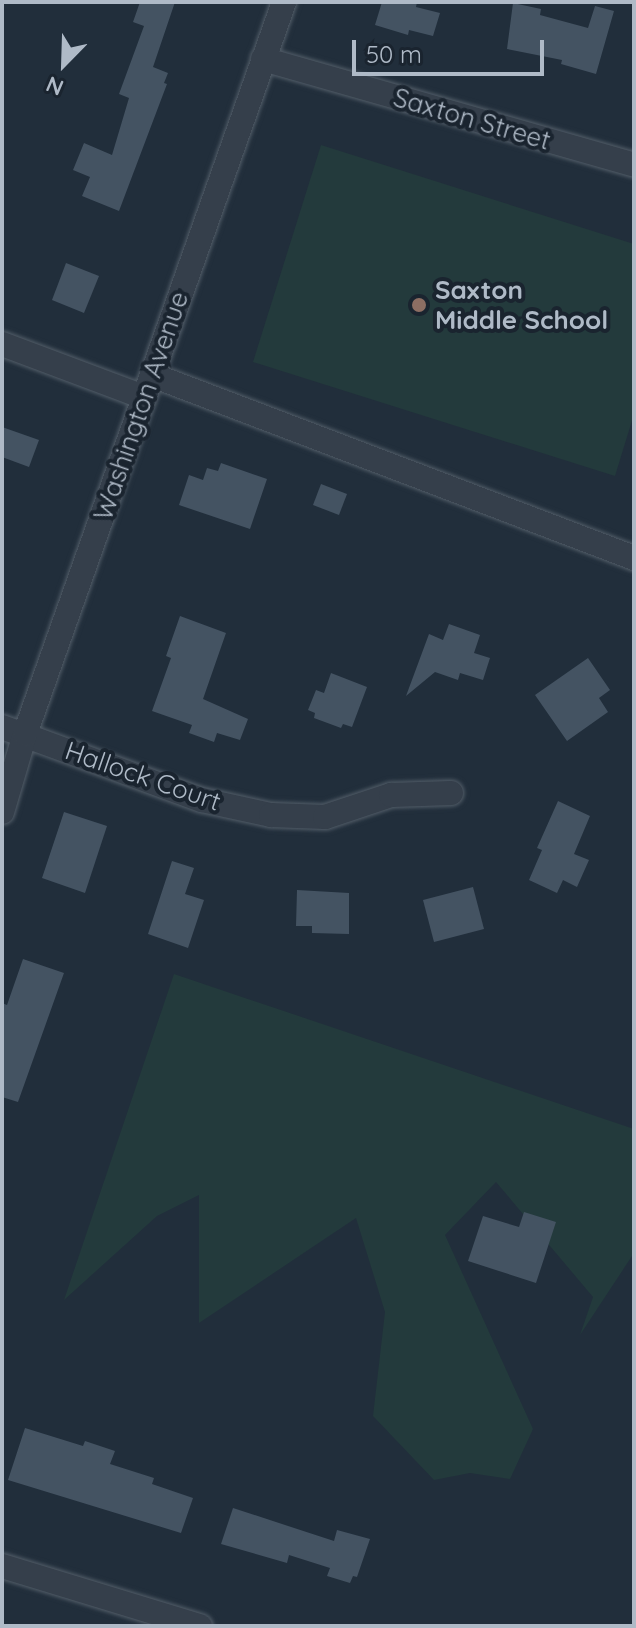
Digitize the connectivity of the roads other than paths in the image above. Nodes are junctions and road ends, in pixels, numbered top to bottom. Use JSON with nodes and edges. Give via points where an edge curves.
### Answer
{"nodes":[{"id":1,"x":284,"y":2,"type":"edge"},
{"id":2,"x":263,"y":59,"type":"junction"},
{"id":3,"x":634,"y":165,"type":"edge"},
{"id":4,"x":2,"y":344,"type":"edge"},
{"id":5,"x":148,"y":386,"type":"junction"},
{"id":6,"x":634,"y":558,"type":"edge"},
{"id":7,"x":2,"y":727,"type":"edge"},
{"id":8,"x":25,"y":734,"type":"junction"},
{"id":9,"x":451,"y":793,"type":"dead end"},
{"id":10,"x":2,"y":812,"type":"edge"},
{"id":11,"x":2,"y":1566,"type":"edge"},
{"id":12,"x":164,"y":1620,"type":"edge"},
{"id":13,"x":200,"y":1626,"type":"edge"}],
"edges":[{"from":1,"to":2,"type":"street","name":"Washington Avenue"},
{"from":2,"to":3,"type":"street","name":"Saxton Street"},
{"from":2,"to":5,"type":"street","name":"Washington Avenue"},
{"from":4,"to":5,"type":"street"},
{"from":5,"to":6,"type":"street"},
{"from":5,"to":8,"type":"street","name":"Washington Avenue"},
{"from":7,"to":8,"type":"street","name":"Hallock Court"},
{"from":8,"to":9,"type":"street","name":"Hallock Court","via":[[202,800],[271,815],[325,817],[391,795]]},
{"from":8,"to":10,"type":"street","name":"Washington Avenue"},
{"from":11,"to":12,"type":"street"},
{"from":12,"to":13,"type":"street"}]}
